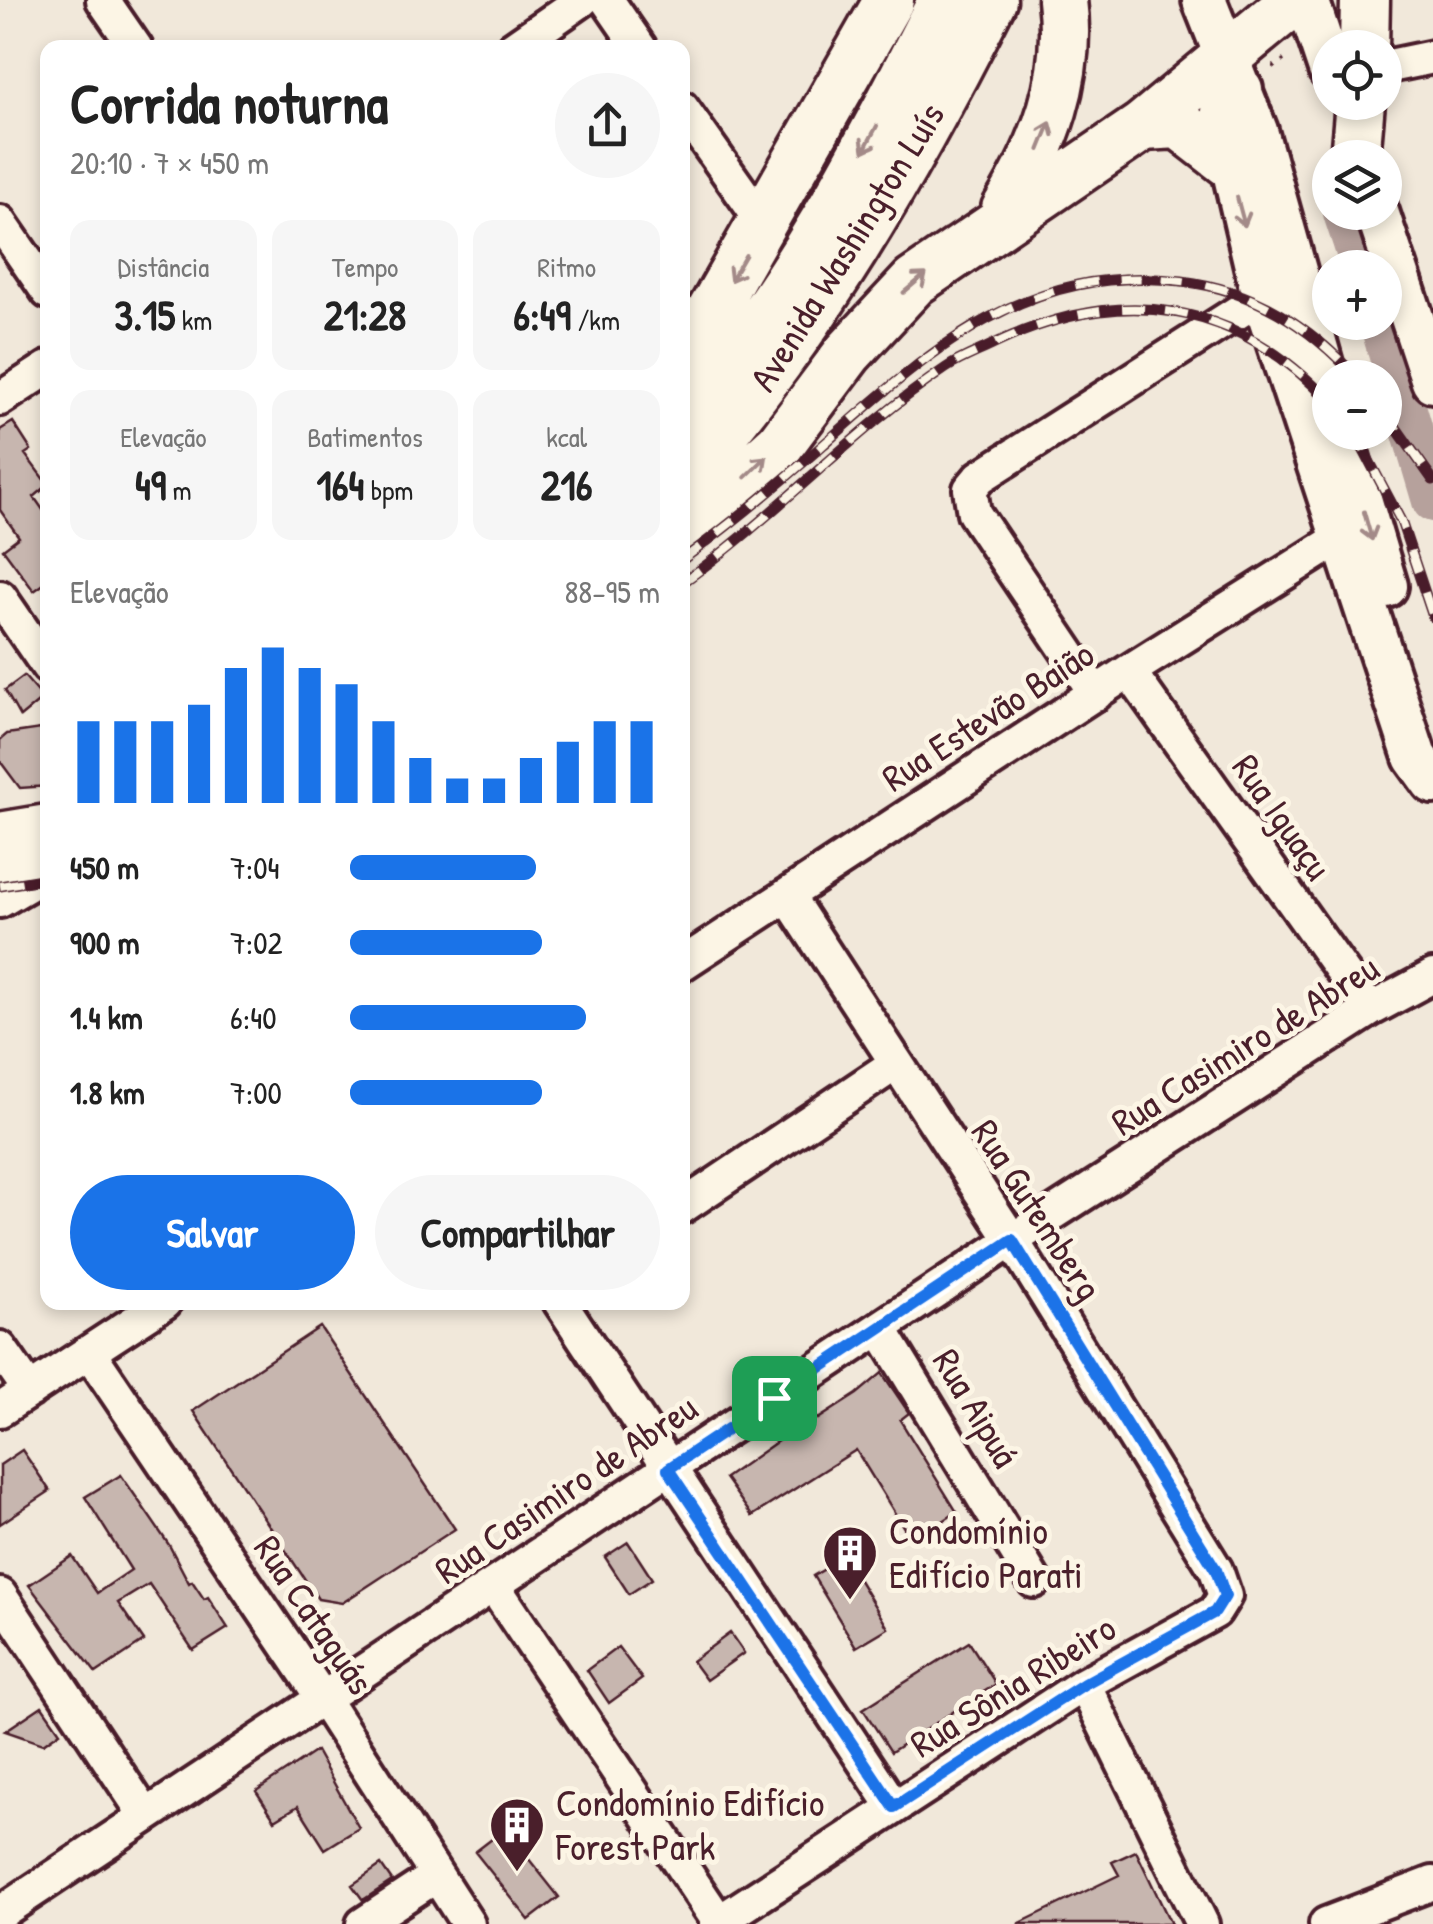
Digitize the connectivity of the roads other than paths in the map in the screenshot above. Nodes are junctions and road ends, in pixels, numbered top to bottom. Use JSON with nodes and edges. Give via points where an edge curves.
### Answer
{"nodes":[{"id":1,"x":103,"y":0,"type":"edge"},
{"id":2,"x":582,"y":0,"type":"edge"},
{"id":3,"x":607,"y":0,"type":"edge"},
{"id":4,"x":890,"y":0,"type":"edge"},
{"id":5,"x":943,"y":0,"type":"edge"},
{"id":6,"x":992,"y":0,"type":"edge"},
{"id":7,"x":1062,"y":0,"type":"edge"},
{"id":8,"x":1204,"y":0,"type":"edge"},
{"id":9,"x":1295,"y":0,"type":"edge"},
{"id":10,"x":1306,"y":0,"type":"edge"},
{"id":11,"x":1365,"y":0,"type":"edge"},
{"id":12,"x":1316,"y":30,"type":"edge"},
{"id":13,"x":1364,"y":30,"type":"edge"},
{"id":14,"x":130,"y":40,"type":"edge"},
{"id":15,"x":524,"y":40,"type":"edge"},
{"id":16,"x":634,"y":40,"type":"edge"},
{"id":17,"x":1433,"y":57,"type":"edge"},
{"id":18,"x":936,"y":62,"type":"junction"},
{"id":19,"x":1402,"y":63,"type":"edge"},
{"id":20,"x":1234,"y":73,"type":"junction"},
{"id":21,"x":690,"y":119,"type":"edge"},
{"id":22,"x":1143,"y":126,"type":"junction"},
{"id":23,"x":1228,"y":162,"type":"junction"},
{"id":24,"x":998,"y":221,"type":"junction"},
{"id":25,"x":0,"y":222,"type":"edge"},
{"id":26,"x":764,"y":224,"type":"junction"},
{"id":27,"x":1384,"y":230,"type":"edge"},
{"id":28,"x":40,"y":280,"type":"edge"},
{"id":29,"x":1263,"y":296,"type":"junction"},
{"id":30,"x":690,"y":349,"type":"edge"},
{"id":31,"x":1319,"y":360,"type":"edge"},
{"id":32,"x":40,"y":373,"type":"edge"},
{"id":33,"x":1433,"y":380,"type":"edge"},
{"id":34,"x":0,"y":398,"type":"edge"},
{"id":35,"x":690,"y":410,"type":"edge"},
{"id":36,"x":1345,"y":450,"type":"edge"},
{"id":37,"x":690,"y":471,"type":"edge"},
{"id":38,"x":690,"y":525,"type":"edge"},
{"id":39,"x":1340,"y":538,"type":"junction"},
{"id":40,"x":0,"y":597,"type":"edge"},
{"id":41,"x":40,"y":644,"type":"edge"},
{"id":42,"x":1129,"y":671,"type":"junction"},
{"id":43,"x":1096,"y":694,"type":"junction"},
{"id":44,"x":1433,"y":745,"type":"edge"},
{"id":45,"x":1433,"y":782,"type":"edge"},
{"id":46,"x":40,"y":830,"type":"edge"},
{"id":47,"x":0,"y":836,"type":"edge"},
{"id":48,"x":40,"y":864,"type":"edge"},
{"id":49,"x":0,"y":871,"type":"edge"},
{"id":50,"x":40,"y":879,"type":"edge"},
{"id":51,"x":787,"y":895,"type":"junction"},
{"id":52,"x":0,"y":902,"type":"edge"},
{"id":53,"x":690,"y":959,"type":"edge"},
{"id":54,"x":1433,"y":976,"type":"edge"},
{"id":55,"x":1370,"y":1010,"type":"junction"},
{"id":56,"x":895,"y":1064,"type":"junction"},
{"id":57,"x":690,"y":1202,"type":"edge"},
{"id":58,"x":1012,"y":1240,"type":"junction"},
{"id":59,"x":153,"y":1310,"type":"edge"},
{"id":60,"x":565,"y":1310,"type":"edge"},
{"id":61,"x":880,"y":1328,"type":"junction"},
{"id":62,"x":0,"y":1348,"type":"edge"},
{"id":63,"x":89,"y":1352,"type":"junction"},
{"id":64,"x":30,"y":1391,"type":"junction"},
{"id":65,"x":0,"y":1410,"type":"edge"},
{"id":66,"x":668,"y":1469,"type":"junction"},
{"id":67,"x":1216,"y":1570,"type":"joint"},
{"id":68,"x":1034,"y":1581,"type":"dead end"},
{"id":69,"x":493,"y":1585,"type":"junction"},
{"id":70,"x":0,"y":1595,"type":"edge"},
{"id":71,"x":1084,"y":1684,"type":"junction"},
{"id":72,"x":322,"y":1698,"type":"junction"},
{"id":73,"x":894,"y":1807,"type":"junction"},
{"id":74,"x":146,"y":1816,"type":"junction"},
{"id":75,"x":436,"y":1876,"type":"junction"},
{"id":76,"x":1433,"y":1883,"type":"edge"},
{"id":77,"x":0,"y":1913,"type":"edge"},
{"id":78,"x":733,"y":1919,"type":"edge"},
{"id":79,"x":363,"y":1924,"type":"edge"},
{"id":80,"x":468,"y":1924,"type":"edge"},
{"id":81,"x":1202,"y":1924,"type":"edge"},
{"id":82,"x":1326,"y":1924,"type":"edge"}],
"edges":[{"from":1,"to":14,"type":"street"},
{"from":2,"to":15,"type":"street"},
{"from":3,"to":16,"type":"street"},
{"from":4,"to":26,"type":"highway"},
{"from":5,"to":18,"type":"highway","name":"Avenida Washington Luís"},
{"from":6,"to":18,"type":"highway","name":"Avenida Washington Luís"},
{"from":24,"to":7,"type":"highway","one_way":true,"via":[[1051,123]]},
{"from":8,"to":20,"type":"main road"},
{"from":9,"to":20,"type":"highway"},
{"from":10,"to":12,"type":"main road"},
{"from":11,"to":13,"type":"highway"},
{"from":17,"to":19,"type":"street"},
{"from":18,"to":35,"type":"highway","name":"Avenida Washington Luís","one_way":true,"via":[[733,359]]},
{"from":18,"to":37,"type":"highway","name":"Avenida Washington Luís","via":[[793,345]]},
{"from":20,"to":22,"type":"highway"},
{"from":20,"to":23,"type":"main road","via":[[1222,120]]},
{"from":20,"to":31,"type":"main road"},
{"from":21,"to":26,"type":"street"},
{"from":22,"to":23,"type":"highway","via":[[1179,124]]},
{"from":22,"to":24,"type":"highway"},
{"from":23,"to":29,"type":"main road","one_way":true},
{"from":38,"to":24,"type":"highway","one_way":true,"via":[[780,444],[914,282]]},
{"from":25,"to":28,"type":"street"},
{"from":26,"to":30,"type":"highway","one_way":true},
{"from":27,"to":33,"type":"main road"},
{"from":29,"to":39,"type":"main road"},
{"from":29,"to":43,"type":"street","via":[[970,489],[974,513]]},
{"from":32,"to":34,"type":"street"},
{"from":36,"to":44,"type":"main road","one_way":true},
{"from":39,"to":42,"type":"street","name":"Rua Estevão Baião"},
{"from":39,"to":45,"type":"main road","via":[[1415,757]]},
{"from":40,"to":41,"type":"street"},
{"from":42,"to":43,"type":"street","name":"Rua Estevão Baião"},
{"from":42,"to":55,"type":"street","name":"Rua Iguaçu"},
{"from":43,"to":51,"type":"street","name":"Rua Estevão Baião"},
{"from":46,"to":47,"type":"highway"},
{"from":48,"to":49,"type":"highway"},
{"from":50,"to":52,"type":"street"},
{"from":51,"to":53,"type":"street","name":"Rua Estevão Baião"},
{"from":51,"to":56,"type":"street","name":"Rua Gutemberg"},
{"from":54,"to":55,"type":"street","name":"Rua Casimiro de Abreu"},
{"from":55,"to":58,"type":"street","name":"Rua Casimiro de Abreu"},
{"from":56,"to":57,"type":"street"},
{"from":56,"to":58,"type":"street","name":"Rua Gutemberg"},
{"from":58,"to":61,"type":"street","name":"Rua Casimiro de Abreu"},
{"from":58,"to":67,"type":"street","name":"Rua Gutemberg"},
{"from":59,"to":63,"type":"street"},
{"from":60,"to":66,"type":"street"},
{"from":61,"to":66,"type":"street","name":"Rua Casimiro de Abreu"},
{"from":61,"to":68,"type":"street","name":"Rua Aipuá"},
{"from":62,"to":64,"type":"street"},
{"from":63,"to":64,"type":"street"},
{"from":63,"to":72,"type":"street","name":"Rua Cataguás"},
{"from":64,"to":65,"type":"street"},
{"from":66,"to":69,"type":"street","name":"Rua Casimiro de Abreu"},
{"from":66,"to":73,"type":"street"},
{"from":67,"to":71,"type":"street","name":"Rua Sônia Ribeiro","via":[[1225,1596],[1215,1612]]},
{"from":69,"to":72,"type":"street","name":"Rua Casimiro de Abreu"},
{"from":69,"to":78,"type":"street"},
{"from":70,"to":74,"type":"street"},
{"from":71,"to":73,"type":"street","name":"Rua Sônia Ribeiro"},
{"from":71,"to":81,"type":"street"},
{"from":72,"to":74,"type":"street","name":"Rua Casimiro de Abreu"},
{"from":72,"to":75,"type":"street","name":"Rua Cataguás"},
{"from":73,"to":78,"type":"street","name":"Rua Sônia Ribeiro"},
{"from":74,"to":77,"type":"street","name":"Rua Casimiro de Abreu"},
{"from":75,"to":79,"type":"street"},
{"from":75,"to":80,"type":"street","name":"Rua Cataguás"},
{"from":76,"to":82,"type":"street"}]}
